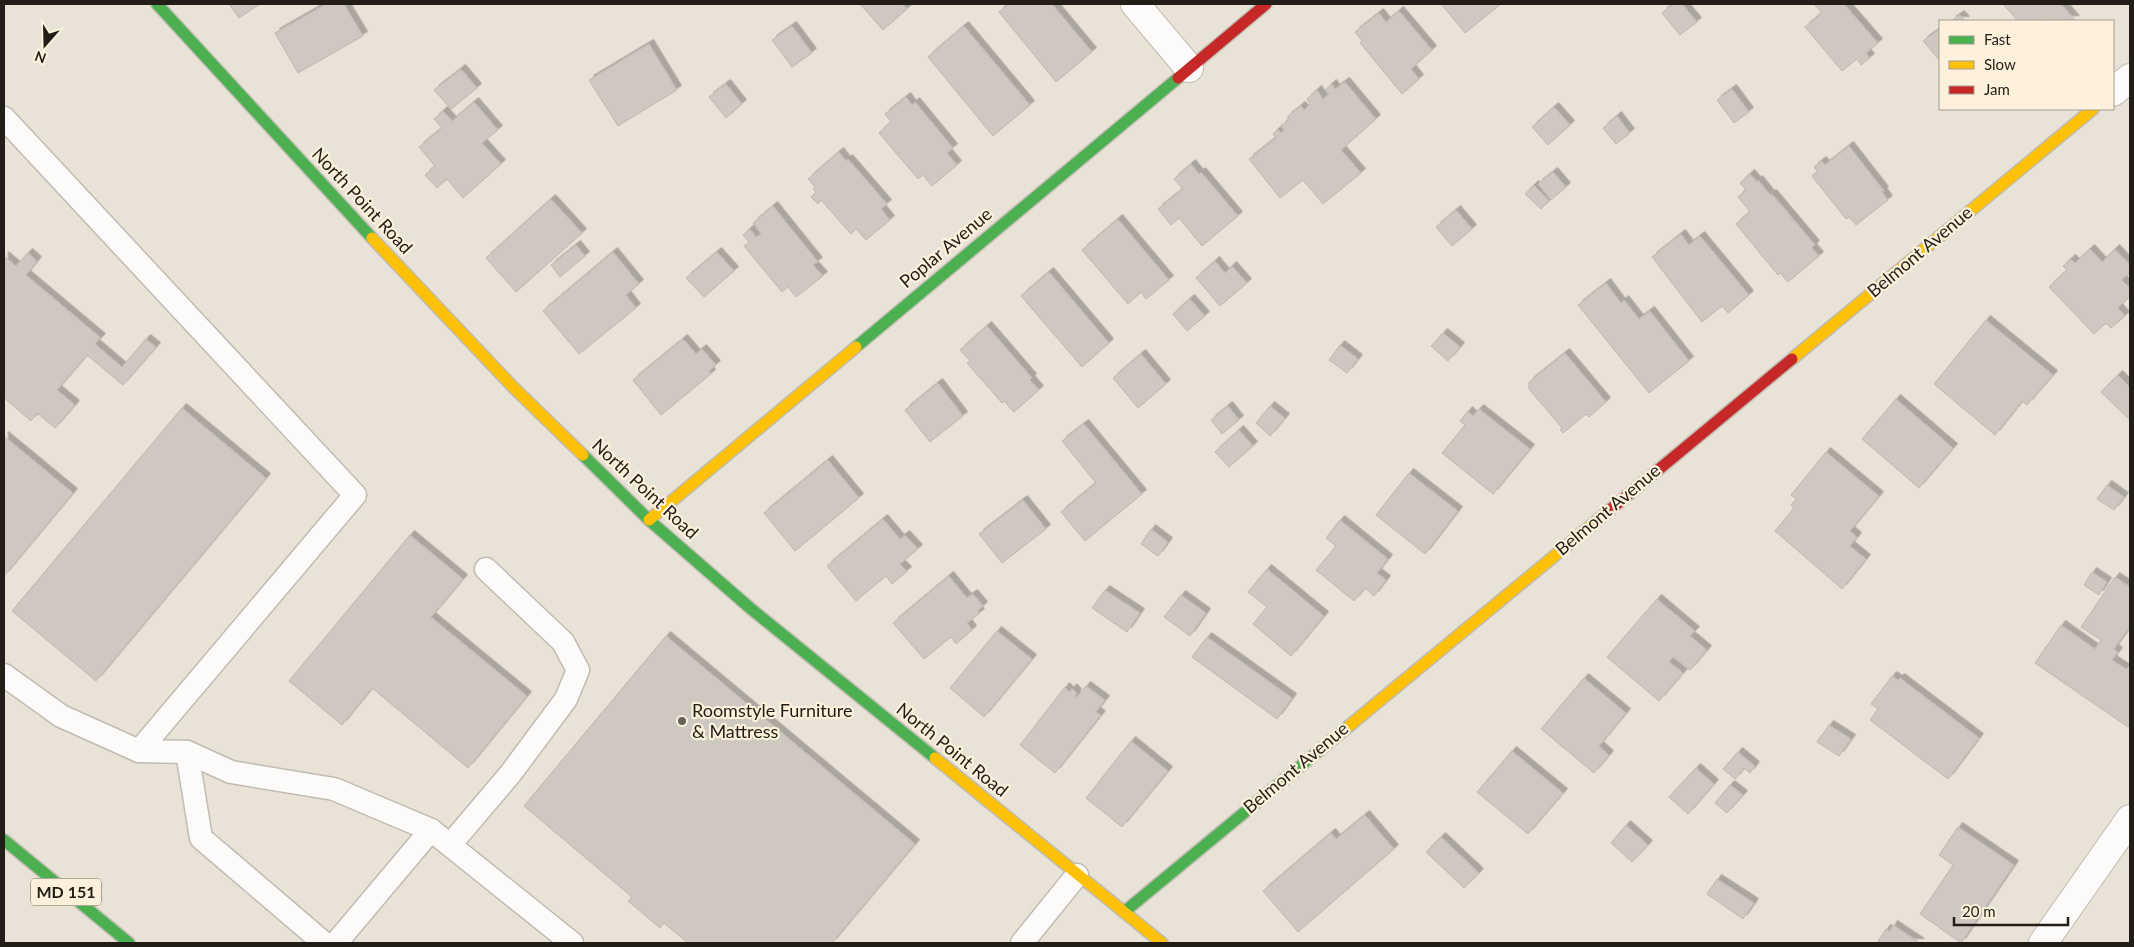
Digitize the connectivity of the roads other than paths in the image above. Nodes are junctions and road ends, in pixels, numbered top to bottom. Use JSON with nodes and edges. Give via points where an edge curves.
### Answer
{"nodes":[{"id":1,"x":157,"y":4,"type":"edge"},
{"id":2,"x":1135,"y":4,"type":"edge"},
{"id":3,"x":1266,"y":4,"type":"edge"},
{"id":4,"x":1189,"y":68,"type":"junction"},
{"id":5,"x":2130,"y":78,"type":"edge"},
{"id":6,"x":2114,"y":91,"type":"edge"},
{"id":7,"x":2092,"y":110,"type":"edge"},
{"id":8,"x":4,"y":118,"type":"edge"},
{"id":9,"x":649,"y":520,"type":"junction"},
{"id":10,"x":486,"y":569,"type":"dead end"},
{"id":11,"x":4,"y":675,"type":"edge"},
{"id":12,"x":140,"y":751,"type":"junction"},
{"id":13,"x":187,"y":752,"type":"junction"},
{"id":14,"x":2130,"y":820,"type":"edge"},
{"id":15,"x":431,"y":830,"type":"junction"},
{"id":16,"x":4,"y":840,"type":"edge"},
{"id":17,"x":450,"y":844,"type":"junction"},
{"id":18,"x":1077,"y":875,"type":"junction"},
{"id":19,"x":1124,"y":912,"type":"junction"},
{"id":20,"x":569,"y":942,"type":"edge"},
{"id":21,"x":129,"y":943,"type":"edge"},
{"id":22,"x":324,"y":943,"type":"edge"},
{"id":23,"x":336,"y":943,"type":"edge"},
{"id":24,"x":1022,"y":943,"type":"edge"},
{"id":25,"x":1162,"y":943,"type":"edge"},
{"id":26,"x":2043,"y":943,"type":"edge"}],
"edges":[{"from":1,"to":9,"type":"street","name":"North Point Road","via":[[418,288],[513,387]]},
{"from":2,"to":4,"type":"street"},
{"from":3,"to":4,"type":"street","name":"Poplar Avenue"},
{"from":4,"to":9,"type":"street","name":"Poplar Avenue"},
{"from":5,"to":6,"type":"street"},
{"from":7,"to":19,"type":"street","name":"Belmont Avenue"},
{"from":8,"to":12,"type":"lane","via":[[355,494]]},
{"from":9,"to":18,"type":"street","name":"North Point Road","via":[[750,608]]},
{"from":10,"to":17,"type":"lane","via":[[563,642],[578,670],[566,699],[511,773]]},
{"from":11,"to":12,"type":"lane","via":[[61,716]]},
{"from":12,"to":13,"type":"lane"},
{"from":13,"to":15,"type":"lane","via":[[231,772],[334,789]]},
{"from":13,"to":22,"type":"lane","via":[[201,838]]},
{"from":14,"to":26,"type":"street"},
{"from":15,"to":17,"type":"lane"},
{"from":15,"to":23,"type":"lane"},
{"from":16,"to":21,"type":"street","number":"MD 151"},
{"from":17,"to":20,"type":"lane"},
{"from":18,"to":19,"type":"street","name":"North Point Road"},
{"from":18,"to":24,"type":"lane"},
{"from":19,"to":25,"type":"street","name":"North Point Road"}]}
